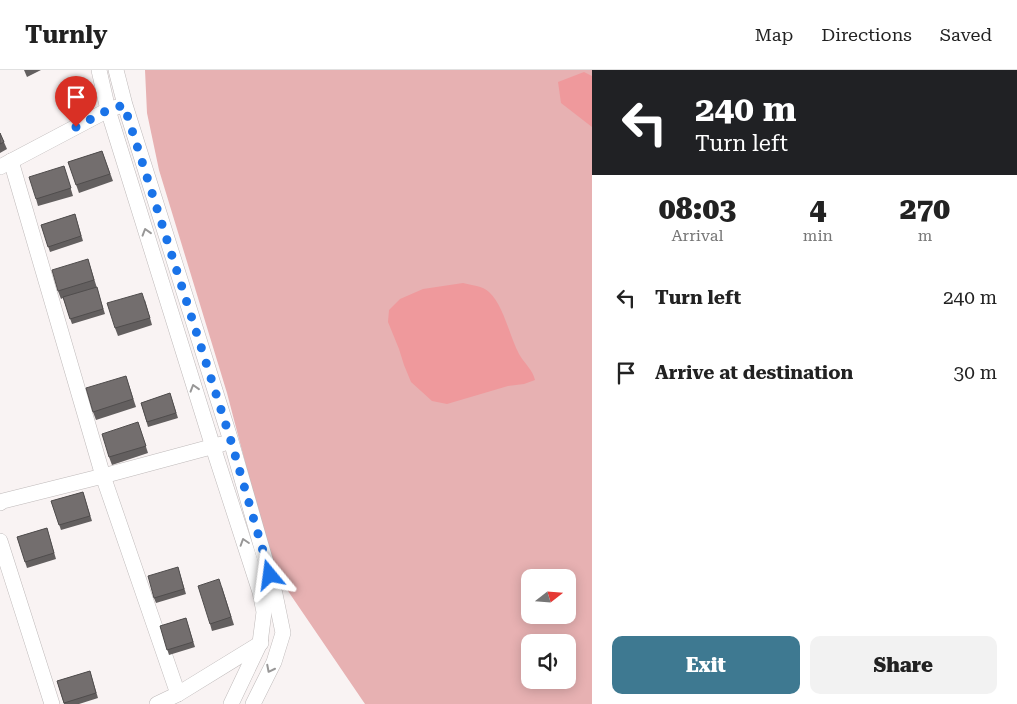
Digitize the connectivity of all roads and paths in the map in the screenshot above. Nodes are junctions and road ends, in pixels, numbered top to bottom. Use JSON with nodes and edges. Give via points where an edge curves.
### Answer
{"nodes":[{"id":1,"x":99,"y":70,"type":"edge"},
{"id":2,"x":116,"y":70,"type":"edge"},
{"id":3,"x":124,"y":105,"type":"junction"},
{"id":4,"x":108,"y":110,"type":"junction"},
{"id":5,"x":5,"y":164,"type":"edge"},
{"id":6,"x":231,"y":441,"type":"junction"},
{"id":7,"x":212,"y":446,"type":"junction"},
{"id":8,"x":103,"y":476,"type":"junction"},
{"id":9,"x":0,"y":504,"type":"edge"},
{"id":10,"x":0,"y":541,"type":"edge"},
{"id":11,"x":283,"y":634,"type":"junction"},
{"id":12,"x":260,"y":643,"type":"junction"},
{"id":13,"x":178,"y":694,"type":"junction"},
{"id":14,"x":52,"y":704,"type":"edge"},
{"id":15,"x":156,"y":704,"type":"edge"},
{"id":16,"x":231,"y":704,"type":"edge"},
{"id":17,"x":253,"y":704,"type":"edge"}],
"edges":[{"from":1,"to":4,"type":"street"},
{"from":2,"to":3,"type":"street"},
{"from":3,"to":4,"type":"street"},
{"from":3,"to":6,"type":"street"},
{"from":4,"to":5,"type":"street"},
{"from":7,"to":4,"type":"street","one_way":true},
{"from":5,"to":8,"type":"street"},
{"from":6,"to":7,"type":"street"},
{"from":6,"to":11,"type":"street","via":[[275,594]]},
{"from":7,"to":8,"type":"street"},
{"from":12,"to":7,"type":"street","one_way":true,"via":[[264,612],[260,592]]},
{"from":8,"to":9,"type":"street"},
{"from":8,"to":13,"type":"street"},
{"from":10,"to":14,"type":"street"},
{"from":11,"to":12,"type":"street"},
{"from":11,"to":17,"type":"street","one_way":true,"via":[[274,662]]},
{"from":12,"to":13,"type":"street"},
{"from":12,"to":16,"type":"street"},
{"from":13,"to":15,"type":"street"}]}
